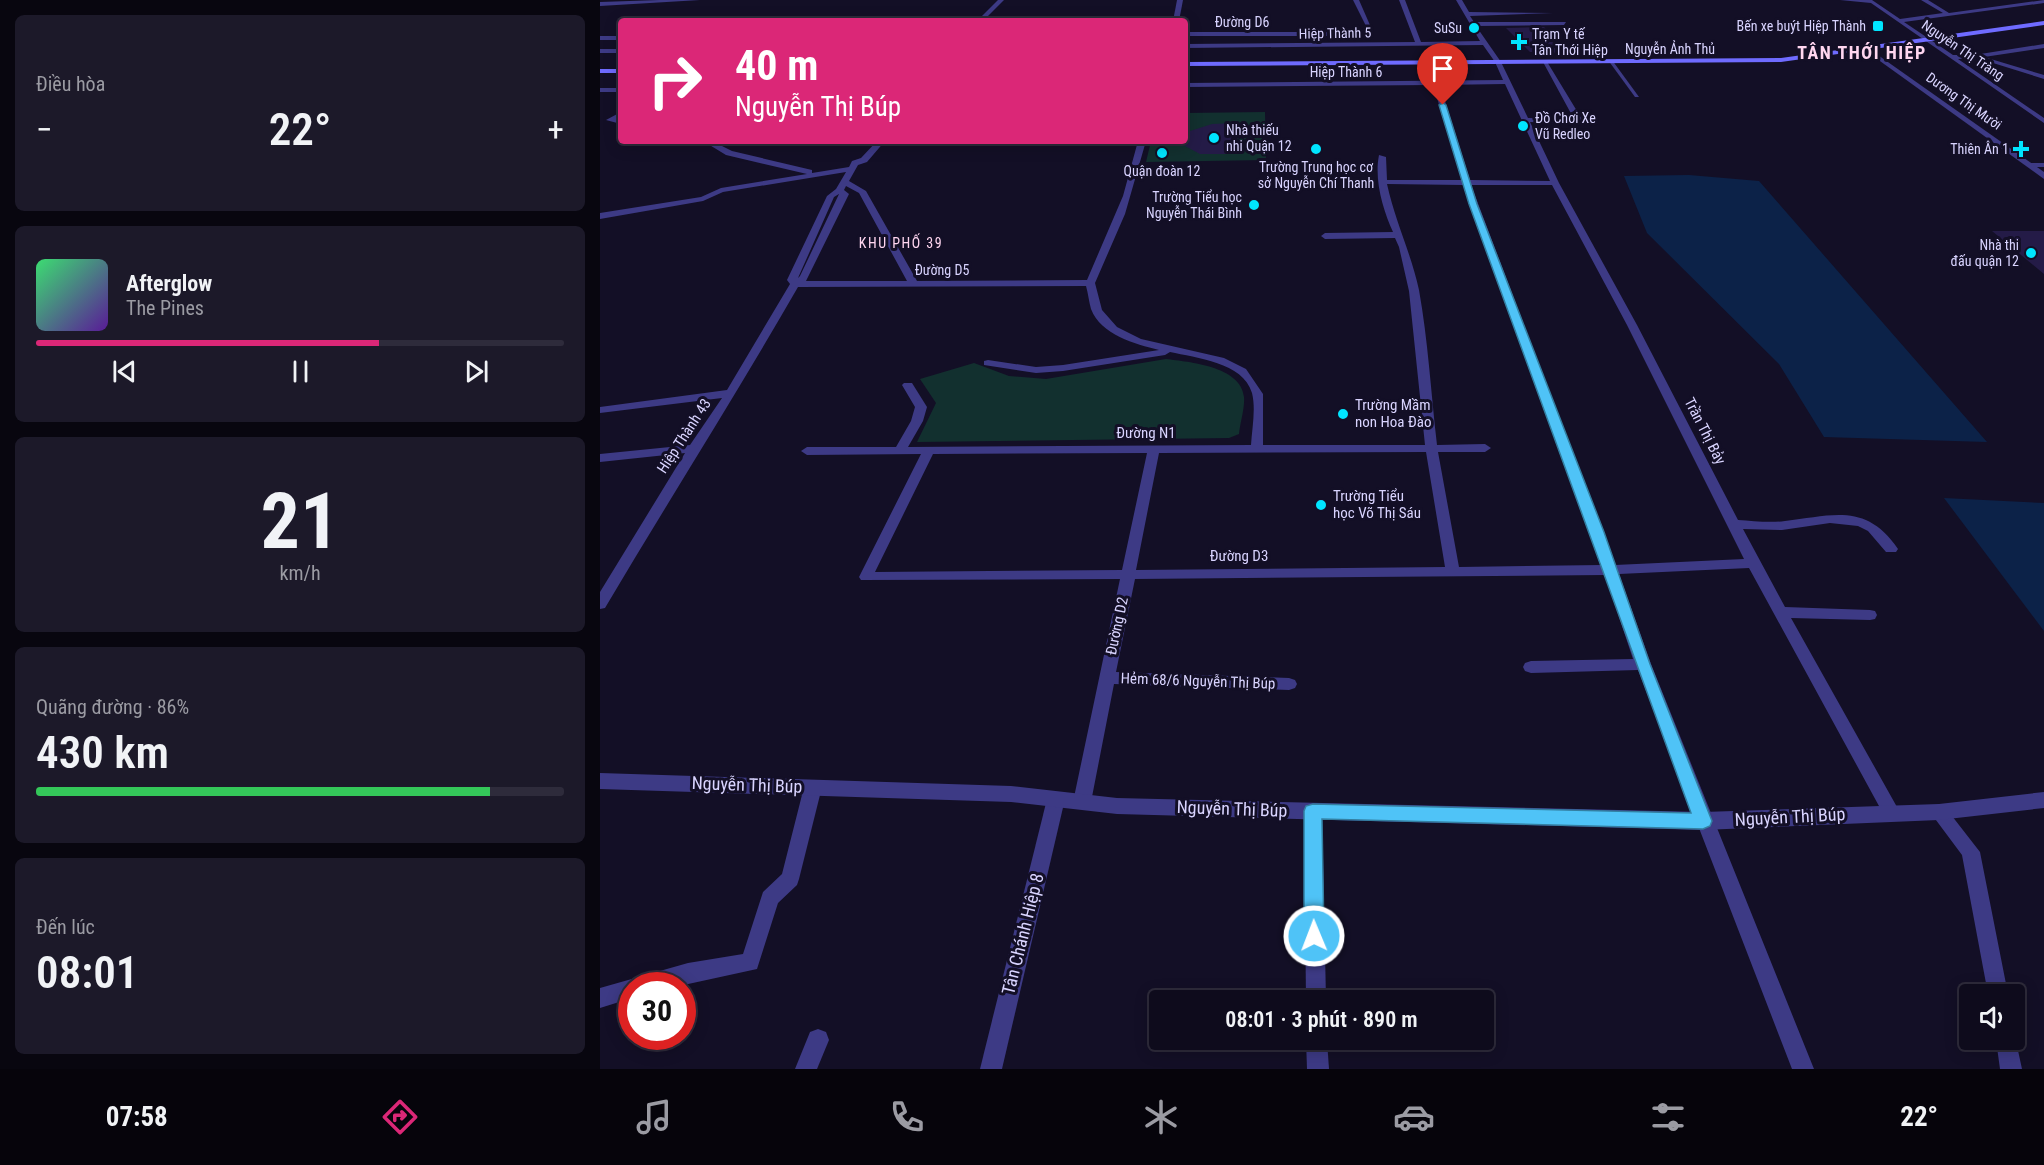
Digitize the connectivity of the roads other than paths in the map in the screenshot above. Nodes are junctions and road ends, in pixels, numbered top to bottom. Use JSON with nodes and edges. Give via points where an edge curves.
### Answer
{"nodes":[{"id":1,"x":697,"y":0,"type":"edge"},
{"id":2,"x":1001,"y":0,"type":"edge"},
{"id":3,"x":1180,"y":0,"type":"edge"},
{"id":4,"x":1356,"y":0,"type":"edge"},
{"id":5,"x":1402,"y":0,"type":"edge"},
{"id":6,"x":1459,"y":0,"type":"edge"},
{"id":7,"x":1843,"y":0,"type":"edge"},
{"id":8,"x":1924,"y":0,"type":"edge"},
{"id":9,"x":1870,"y":1,"type":"edge"},
{"id":10,"x":2044,"y":2,"type":"edge"},
{"id":11,"x":600,"y":4,"type":"edge"},
{"id":12,"x":1498,"y":4,"type":"dead end"},
{"id":13,"x":1538,"y":4,"type":"dead end"},
{"id":14,"x":1504,"y":13,"type":"junction"},
{"id":15,"x":1550,"y":13,"type":"junction"},
{"id":16,"x":1467,"y":14,"type":"junction"},
{"id":17,"x":1949,"y":15,"type":"junction"},
{"id":18,"x":983,"y":18,"type":"edge"},
{"id":19,"x":1177,"y":18,"type":"edge"},
{"id":20,"x":1899,"y":21,"type":"junction"},
{"id":21,"x":2044,"y":23,"type":"edge"},
{"id":22,"x":1472,"y":24,"type":"junction"},
{"id":23,"x":1188,"y":34,"type":"edge"},
{"id":24,"x":600,"y":38,"type":"edge"},
{"id":25,"x":618,"y":38,"type":"edge"},
{"id":26,"x":1926,"y":41,"type":"junction"},
{"id":27,"x":1485,"y":43,"type":"junction"},
{"id":28,"x":1419,"y":44,"type":"junction"},
{"id":29,"x":1188,"y":46,"type":"edge"},
{"id":30,"x":2044,"y":46,"type":"edge"},
{"id":31,"x":1868,"y":50,"type":"junction"},
{"id":32,"x":600,"y":51,"type":"edge"},
{"id":33,"x":618,"y":51,"type":"edge"},
{"id":34,"x":1954,"y":57,"type":"junction"},
{"id":35,"x":1974,"y":57,"type":"junction"},
{"id":36,"x":1610,"y":61,"type":"junction"},
{"id":37,"x":1498,"y":62,"type":"junction"},
{"id":38,"x":1546,"y":62,"type":"junction"},
{"id":39,"x":1188,"y":64,"type":"edge"},
{"id":40,"x":618,"y":70,"type":"edge"},
{"id":41,"x":600,"y":71,"type":"edge"},
{"id":42,"x":2044,"y":77,"type":"edge"},
{"id":43,"x":1507,"y":82,"type":"junction"},
{"id":44,"x":1436,"y":83,"type":"junction"},
{"id":45,"x":1188,"y":85,"type":"edge"},
{"id":46,"x":600,"y":90,"type":"edge"},
{"id":47,"x":618,"y":90,"type":"edge"},
{"id":48,"x":1636,"y":96,"type":"dead end"},
{"id":49,"x":618,"y":116,"type":"edge"},
{"id":50,"x":1525,"y":120,"type":"junction"},
{"id":51,"x":618,"y":121,"type":"edge"},
{"id":52,"x":2044,"y":121,"type":"edge"},
{"id":53,"x":712,"y":144,"type":"edge"},
{"id":54,"x":867,"y":144,"type":"edge"},
{"id":55,"x":878,"y":144,"type":"edge"},
{"id":56,"x":1141,"y":144,"type":"edge"},
{"id":57,"x":1382,"y":157,"type":"dead end"},
{"id":58,"x":2031,"y":165,"type":"junction"},
{"id":59,"x":2044,"y":165,"type":"edge"},
{"id":60,"x":853,"y":166,"type":"junction"},
{"id":61,"x":817,"y":174,"type":"junction"},
{"id":62,"x":2044,"y":176,"type":"edge"},
{"id":63,"x":844,"y":182,"type":"junction"},
{"id":64,"x":1383,"y":182,"type":"junction"},
{"id":65,"x":1467,"y":183,"type":"junction"},
{"id":66,"x":1555,"y":183,"type":"junction"},
{"id":67,"x":600,"y":216,"type":"edge"},
{"id":68,"x":1398,"y":235,"type":"junction"},
{"id":69,"x":1325,"y":236,"type":"dead end"},
{"id":70,"x":1090,"y":283,"type":"junction"},
{"id":71,"x":795,"y":284,"type":"junction"},
{"id":72,"x":914,"y":284,"type":"junction"},
{"id":73,"x":1170,"y":351,"type":"junction"},
{"id":74,"x":988,"y":363,"type":"dead end"},
{"id":75,"x":908,"y":385,"type":"dead end"},
{"id":76,"x":731,"y":393,"type":"junction"},
{"id":77,"x":600,"y":410,"type":"edge"},
{"id":78,"x":694,"y":448,"type":"junction"},
{"id":79,"x":1431,"y":448,"type":"junction"},
{"id":80,"x":1485,"y":448,"type":"dead end"},
{"id":81,"x":1154,"y":449,"type":"junction"},
{"id":82,"x":1257,"y":449,"type":"junction"},
{"id":83,"x":900,"y":450,"type":"junction"},
{"id":84,"x":929,"y":450,"type":"junction"},
{"id":85,"x":807,"y":451,"type":"dead end"},
{"id":86,"x":600,"y":458,"type":"edge"},
{"id":87,"x":1734,"y":524,"type":"junction"},
{"id":88,"x":1891,"y":549,"type":"dead end"},
{"id":89,"x":1753,"y":562,"type":"junction"},
{"id":90,"x":1610,"y":570,"type":"junction"},
{"id":91,"x":1453,"y":571,"type":"junction"},
{"id":92,"x":1128,"y":573,"type":"junction"},
{"id":93,"x":600,"y":604,"type":"edge"},
{"id":94,"x":1780,"y":612,"type":"junction"},
{"id":95,"x":1870,"y":615,"type":"dead end"},
{"id":96,"x":1643,"y":664,"type":"junction"},
{"id":97,"x":1531,"y":667,"type":"dead end"},
{"id":98,"x":1107,"y":678,"type":"junction"},
{"id":99,"x":1289,"y":684,"type":"dead end"},
{"id":100,"x":600,"y":781,"type":"edge"},
{"id":101,"x":813,"y":787,"type":"junction"},
{"id":102,"x":1056,"y":799,"type":"junction"},
{"id":103,"x":2044,"y":800,"type":"edge"},
{"id":104,"x":1082,"y":802,"type":"junction"},
{"id":105,"x":1313,"y":811,"type":"junction"},
{"id":106,"x":1891,"y":812,"type":"junction"},
{"id":107,"x":1939,"y":812,"type":"junction"},
{"id":108,"x":1703,"y":821,"type":"junction"},
{"id":109,"x":694,"y":972,"type":"edge"},
{"id":110,"x":1996,"y":984,"type":"edge"},
{"id":111,"x":1316,"y":990,"type":"edge"},
{"id":112,"x":618,"y":992,"type":"edge"},
{"id":113,"x":600,"y":998,"type":"edge"},
{"id":114,"x":818,"y":1040,"type":"dead end"},
{"id":115,"x":1317,"y":1050,"type":"edge"},
{"id":116,"x":2008,"y":1050,"type":"edge"},
{"id":117,"x":806,"y":1069,"type":"edge"},
{"id":118,"x":991,"y":1069,"type":"edge"},
{"id":119,"x":1318,"y":1069,"type":"edge"},
{"id":120,"x":1803,"y":1069,"type":"edge"},
{"id":121,"x":2011,"y":1069,"type":"edge"}],
"edges":[{"from":1,"to":11,"type":"street"},
{"from":2,"to":18,"type":"street"},
{"from":3,"to":19,"type":"street"},
{"from":4,"to":23,"type":"street","name":"Đường D6","via":[[1371,31]]},
{"from":5,"to":28,"type":"street"},
{"from":6,"to":16,"type":"street","name":"Trần Thị Bảy"},
{"from":7,"to":9,"type":"street"},
{"from":8,"to":17,"type":"street"},
{"from":9,"to":20,"type":"street","name":"Nguyễn Thị Tràng"},
{"from":10,"to":17,"type":"street"},
{"from":12,"to":14,"type":"street"},
{"from":13,"to":15,"type":"street"},
{"from":14,"to":15,"type":"street"},
{"from":14,"to":16,"type":"street"},
{"from":15,"to":22,"type":"street","via":[[1564,23]]},
{"from":16,"to":22,"type":"street","name":"Trần Thị Bảy"},
{"from":17,"to":20,"type":"street"},
{"from":20,"to":26,"type":"street","name":"Nguyễn Thị Tràng"},
{"from":21,"to":26,"type":"main road","name":"Nguyễn Ảnh Thủ"},
{"from":22,"to":27,"type":"street","name":"Trần Thị Bảy"},
{"from":24,"to":25,"type":"street"},
{"from":26,"to":31,"type":"main road","name":"Nguyễn Ảnh Thủ"},
{"from":26,"to":34,"type":"street","name":"Nguyễn Thị Tràng"},
{"from":27,"to":28,"type":"street","name":"Hiệp Thành 5"},
{"from":27,"to":37,"type":"street","name":"Trần Thị Bảy"},
{"from":28,"to":29,"type":"street","name":"Hiệp Thành 5"},
{"from":30,"to":35,"type":"street"},
{"from":31,"to":36,"type":"main road","name":"Nguyễn Ảnh Thủ","via":[[1781,60]]},
{"from":31,"to":58,"type":"street","name":"Dương Thị Mười"},
{"from":32,"to":33,"type":"street"},
{"from":34,"to":35,"type":"street"},
{"from":34,"to":52,"type":"street","name":"Nguyễn Thị Tràng"},
{"from":35,"to":42,"type":"street"},
{"from":36,"to":38,"type":"main road","name":"Nguyễn Ảnh Thủ"},
{"from":36,"to":48,"type":"street"},
{"from":37,"to":38,"type":"main road","name":"Nguyễn Ảnh Thủ"},
{"from":37,"to":39,"type":"main road","name":"Nguyễn Ảnh Thủ"},
{"from":37,"to":43,"type":"street","name":"Trần Thị Bảy"},
{"from":38,"to":50,"type":"street","via":[[1579,120]]},
{"from":40,"to":41,"type":"main road"},
{"from":43,"to":44,"type":"street","name":"Hiệp Thành 6"},
{"from":43,"to":50,"type":"street","name":"Trần Thị Bảy"},
{"from":44,"to":45,"type":"street","name":"Hiệp Thành 6"},
{"from":44,"to":65,"type":"street"},
{"from":46,"to":47,"type":"street"},
{"from":49,"to":51,"type":"street","via":[[610,120]]},
{"from":50,"to":66,"type":"street","name":"Trần Thị Bảy"},
{"from":53,"to":61,"type":"street","via":[[729,153]]},
{"from":54,"to":60,"type":"street","name":"Hiệp Thành 43","via":[[852,160]]},
{"from":55,"to":60,"type":"street","name":"Hiệp Thành 43"},
{"from":56,"to":70,"type":"street","via":[[1120,216]]},
{"from":57,"to":64,"type":"street"},
{"from":58,"to":59,"type":"street"},
{"from":58,"to":62,"type":"street","name":"Dương Thị Mười"},
{"from":60,"to":61,"type":"street"},
{"from":60,"to":63,"type":"street","name":"Hiệp Thành 43"},
{"from":61,"to":67,"type":"street","via":[[721,190],[703,199],[664,207]]},
{"from":63,"to":71,"type":"street","name":"Hiệp Thành 43","via":[[839,191],[845,194],[804,278]]},
{"from":63,"to":72,"type":"street","via":[[862,191]]},
{"from":64,"to":65,"type":"street"},
{"from":64,"to":68,"type":"street"},
{"from":65,"to":66,"type":"street"},
{"from":65,"to":90,"type":"street"},
{"from":66,"to":87,"type":"street","name":"Trần Thị Bảy"},
{"from":68,"to":69,"type":"street"},
{"from":68,"to":79,"type":"street","via":[[1414,291]]},
{"from":70,"to":72,"type":"street","name":"Đường D5"},
{"from":70,"to":73,"type":"street","via":[[1095,310],[1106,323],[1142,343]]},
{"from":71,"to":72,"type":"street","name":"Đường D5"},
{"from":71,"to":76,"type":"street","name":"Hiệp Thành 43"},
{"from":73,"to":74,"type":"street","via":[[1036,370]]},
{"from":73,"to":82,"type":"street","via":[[1229,363],[1250,379],[1258,391]]},
{"from":75,"to":83,"type":"street","via":[[921,407]]},
{"from":76,"to":77,"type":"street"},
{"from":76,"to":78,"type":"street","name":"Hiệp Thành 43"},
{"from":78,"to":86,"type":"street"},
{"from":78,"to":93,"type":"street","name":"Hiệp Thành 43"},
{"from":79,"to":80,"type":"street","name":"Đường N1"},
{"from":79,"to":82,"type":"street","name":"Đường N1"},
{"from":79,"to":91,"type":"street"},
{"from":81,"to":82,"type":"street","name":"Đường N1"},
{"from":81,"to":84,"type":"street","name":"Đường N1"},
{"from":81,"to":92,"type":"street","name":"Đường D2"},
{"from":83,"to":84,"type":"street","name":"Đường N1"},
{"from":83,"to":85,"type":"street","name":"Đường N1"},
{"from":84,"to":92,"type":"street","name":"Đường D3","via":[[867,577]]},
{"from":87,"to":88,"type":"street","via":[[1782,526],[1830,519],[1862,522],[1873,528]]},
{"from":87,"to":89,"type":"street","name":"Trần Thị Bảy"},
{"from":89,"to":90,"type":"street","name":"Đường D3"},
{"from":89,"to":94,"type":"street","name":"Trần Thị Bảy"},
{"from":90,"to":91,"type":"street","name":"Đường D3"},
{"from":90,"to":96,"type":"street"},
{"from":91,"to":92,"type":"street","name":"Đường D3"},
{"from":92,"to":98,"type":"street","name":"Đường D2"},
{"from":94,"to":95,"type":"street"},
{"from":94,"to":106,"type":"street","name":"Trần Thị Bảy"},
{"from":96,"to":97,"type":"street"},
{"from":96,"to":108,"type":"street"},
{"from":98,"to":99,"type":"street","name":"Hẻm 68/6 Nguyễn Thị Búp"},
{"from":98,"to":104,"type":"street","name":"Đường D2"},
{"from":100,"to":101,"type":"street","name":"Nguyễn Thị Búp"},
{"from":101,"to":102,"type":"street","name":"Nguyễn Thị Búp"},
{"from":101,"to":109,"type":"street","via":[[790,879],[770,898],[750,962]]},
{"from":102,"to":104,"type":"street","name":"Nguyễn Thị Búp"},
{"from":102,"to":118,"type":"street","name":"Tân Chánh Hiệp 8"},
{"from":103,"to":107,"type":"street","name":"Nguyễn Thị Búp"},
{"from":104,"to":105,"type":"street","name":"Nguyễn Thị Búp"},
{"from":105,"to":108,"type":"street","name":"Nguyễn Thị Búp"},
{"from":105,"to":111,"type":"street"},
{"from":106,"to":107,"type":"street","name":"Nguyễn Thị Búp"},
{"from":106,"to":108,"type":"street","name":"Nguyễn Thị Búp"},
{"from":107,"to":110,"type":"street","via":[[1971,852]]},
{"from":108,"to":120,"type":"street"},
{"from":112,"to":113,"type":"street"},
{"from":114,"to":117,"type":"street"},
{"from":115,"to":119,"type":"street"},
{"from":116,"to":121,"type":"street"}]}
